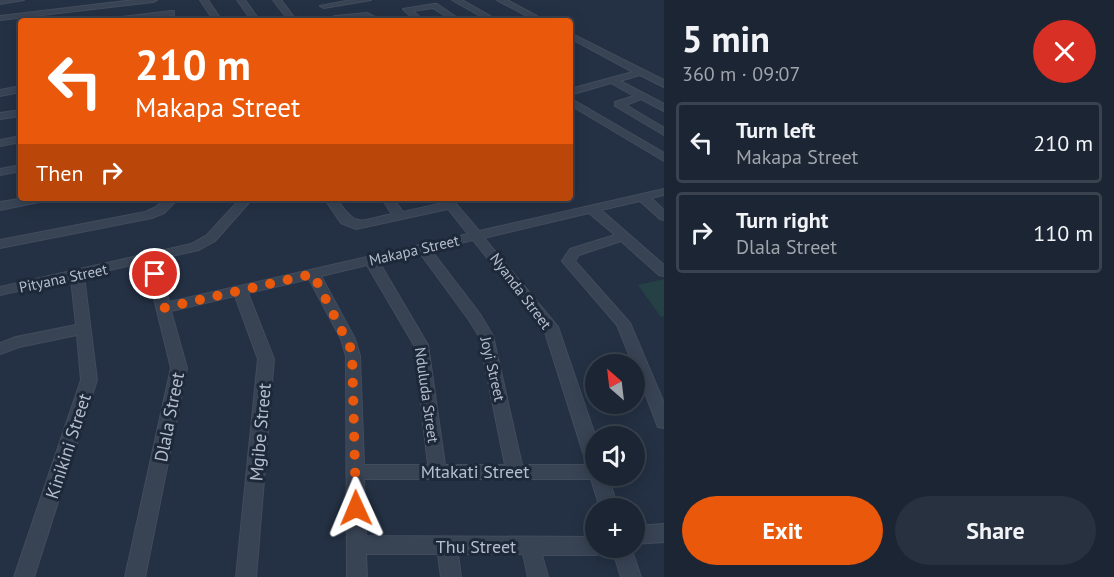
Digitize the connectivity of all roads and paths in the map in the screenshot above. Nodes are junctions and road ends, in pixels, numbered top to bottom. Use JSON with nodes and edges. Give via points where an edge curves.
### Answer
{"nodes":[{"id":1,"x":20,"y":0,"type":"edge"},
{"id":2,"x":153,"y":0,"type":"edge"},
{"id":3,"x":204,"y":0,"type":"edge"},
{"id":4,"x":241,"y":0,"type":"edge"},
{"id":5,"x":277,"y":0,"type":"edge"},
{"id":6,"x":318,"y":0,"type":"edge"},
{"id":7,"x":367,"y":0,"type":"edge"},
{"id":8,"x":458,"y":0,"type":"edge"},
{"id":9,"x":501,"y":0,"type":"edge"},
{"id":10,"x":0,"y":2,"type":"edge"},
{"id":11,"x":324,"y":6,"type":"junction"},
{"id":12,"x":0,"y":18,"type":"edge"},
{"id":13,"x":32,"y":18,"type":"edge"},
{"id":14,"x":122,"y":18,"type":"edge"},
{"id":15,"x":173,"y":18,"type":"edge"},
{"id":16,"x":216,"y":18,"type":"edge"},
{"id":17,"x":254,"y":18,"type":"edge"},
{"id":18,"x":291,"y":18,"type":"edge"},
{"id":19,"x":335,"y":18,"type":"edge"},
{"id":20,"x":349,"y":18,"type":"edge"},
{"id":21,"x":373,"y":18,"type":"edge"},
{"id":22,"x":417,"y":18,"type":"edge"},
{"id":23,"x":454,"y":18,"type":"edge"},
{"id":24,"x":490,"y":18,"type":"edge"},
{"id":25,"x":536,"y":18,"type":"edge"},
{"id":26,"x":573,"y":37,"type":"edge"},
{"id":27,"x":642,"y":72,"type":"junction"},
{"id":28,"x":612,"y":80,"type":"junction"},
{"id":29,"x":664,"y":84,"type":"edge"},
{"id":30,"x":18,"y":90,"type":"edge"},
{"id":31,"x":573,"y":91,"type":"edge"},
{"id":32,"x":0,"y":93,"type":"edge"},
{"id":33,"x":642,"y":96,"type":"junction"},
{"id":34,"x":573,"y":103,"type":"edge"},
{"id":35,"x":664,"y":108,"type":"edge"},
{"id":36,"x":18,"y":113,"type":"edge"},
{"id":37,"x":0,"y":116,"type":"edge"},
{"id":38,"x":664,"y":132,"type":"edge"},
{"id":39,"x":18,"y":140,"type":"edge"},
{"id":40,"x":0,"y":143,"type":"edge"},
{"id":41,"x":664,"y":158,"type":"edge"},
{"id":42,"x":18,"y":169,"type":"edge"},
{"id":43,"x":0,"y":172,"type":"edge"},
{"id":44,"x":664,"y":192,"type":"edge"},
{"id":45,"x":644,"y":198,"type":"junction"},
{"id":46,"x":28,"y":201,"type":"edge"},
{"id":47,"x":170,"y":201,"type":"edge"},
{"id":48,"x":244,"y":201,"type":"edge"},
{"id":49,"x":332,"y":201,"type":"edge"},
{"id":50,"x":389,"y":201,"type":"edge"},
{"id":51,"x":448,"y":201,"type":"edge"},
{"id":52,"x":0,"y":206,"type":"edge"},
{"id":53,"x":592,"y":209,"type":"junction"},
{"id":54,"x":400,"y":216,"type":"junction"},
{"id":55,"x":664,"y":216,"type":"edge"},
{"id":56,"x":479,"y":235,"type":"junction"},
{"id":57,"x":622,"y":237,"type":"junction"},
{"id":58,"x":0,"y":244,"type":"edge"},
{"id":59,"x":423,"y":248,"type":"junction"},
{"id":60,"x":150,"y":259,"type":"junction"},
{"id":61,"x":371,"y":260,"type":"junction"},
{"id":62,"x":664,"y":272,"type":"edge"},
{"id":63,"x":313,"y":274,"type":"junction"},
{"id":64,"x":77,"y":275,"type":"junction"},
{"id":65,"x":0,"y":291,"type":"edge"},
{"id":66,"x":240,"y":291,"type":"junction"},
{"id":67,"x":164,"y":308,"type":"junction"},
{"id":68,"x":84,"y":328,"type":"junction"},
{"id":69,"x":0,"y":349,"type":"edge"},
{"id":70,"x":659,"y":400,"type":"edge"},
{"id":71,"x":664,"y":422,"type":"edge"},
{"id":72,"x":585,"y":430,"type":"edge"},
{"id":73,"x":437,"y":471,"type":"junction"},
{"id":74,"x":355,"y":472,"type":"junction"},
{"id":75,"x":515,"y":472,"type":"junction"},
{"id":76,"x":585,"y":472,"type":"edge"},
{"id":77,"x":664,"y":532,"type":"edge"},
{"id":78,"x":645,"y":534,"type":"edge"},
{"id":79,"x":357,"y":544,"type":"junction"},
{"id":80,"x":585,"y":546,"type":"edge"},
{"id":81,"x":447,"y":547,"type":"junction"},
{"id":82,"x":531,"y":547,"type":"junction"},
{"id":83,"x":625,"y":558,"type":"edge"},
{"id":84,"x":24,"y":577,"type":"edge"},
{"id":85,"x":135,"y":577,"type":"edge"},
{"id":86,"x":246,"y":577,"type":"edge"},
{"id":87,"x":357,"y":577,"type":"edge"},
{"id":88,"x":451,"y":577,"type":"edge"},
{"id":89,"x":538,"y":577,"type":"edge"},
{"id":90,"x":631,"y":577,"type":"edge"}],
"edges":[{"from":1,"to":10,"type":"street"},
{"from":2,"to":13,"type":"street"},
{"from":3,"to":16,"type":"street"},
{"from":4,"to":17,"type":"street"},
{"from":5,"to":18,"type":"street"},
{"from":6,"to":11,"type":"street"},
{"from":7,"to":11,"type":"street"},
{"from":8,"to":24,"type":"street"},
{"from":9,"to":25,"type":"street"},
{"from":11,"to":19,"type":"street"},
{"from":12,"to":13,"type":"street"},
{"from":14,"to":15,"type":"street","via":[[169,10]]},
{"from":20,"to":21,"type":"street"},
{"from":22,"to":23,"type":"street","via":[[407,9],[436,6]]},
{"from":26,"to":27,"type":"street"},
{"from":27,"to":28,"type":"street"},
{"from":27,"to":29,"type":"street"},
{"from":28,"to":31,"type":"street"},
{"from":28,"to":33,"type":"street"},
{"from":30,"to":32,"type":"street"},
{"from":33,"to":35,"type":"street"},
{"from":33,"to":38,"type":"street","via":[[617,103]]},
{"from":34,"to":41,"type":"street"},
{"from":36,"to":37,"type":"street"},
{"from":39,"to":40,"type":"street"},
{"from":42,"to":43,"type":"street"},
{"from":44,"to":45,"type":"street","name":"Makapa Street"},
{"from":45,"to":53,"type":"street","name":"Makapa Street"},
{"from":45,"to":55,"type":"street"},
{"from":46,"to":52,"type":"street"},
{"from":47,"to":58,"type":"street","via":[[148,215]]},
{"from":48,"to":60,"type":"street","name":"Pityana Street","via":[[204,244]]},
{"from":49,"to":54,"type":"street","via":[[352,225]]},
{"from":50,"to":54,"type":"street"},
{"from":51,"to":54,"type":"street"},
{"from":51,"to":56,"type":"street","name":"Nyanda Street"},
{"from":53,"to":56,"type":"street","name":"Makapa Street"},
{"from":53,"to":57,"type":"street"},
{"from":56,"to":59,"type":"street","name":"Makapa Street"},
{"from":56,"to":72,"type":"street","name":"Nyanda Street","via":[[552,327]]},
{"from":57,"to":62,"type":"street"},
{"from":57,"to":70,"type":"street","via":[[574,252],[568,261],[623,323]]},
{"from":59,"to":61,"type":"street","name":"Makapa Street"},
{"from":59,"to":75,"type":"street","name":"Joyi Street","via":[[486,336]]},
{"from":60,"to":64,"type":"street","name":"Pityana Street"},
{"from":60,"to":67,"type":"street","name":"Dlala Street"},
{"from":61,"to":63,"type":"street","name":"Makapa Street"},
{"from":61,"to":73,"type":"street","name":"Nduluda Street","via":[[421,345]]},
{"from":63,"to":66,"type":"street","name":"Makapa Street"},
{"from":63,"to":74,"type":"street","via":[[352,351]]},
{"from":64,"to":65,"type":"street","name":"Pityana Street"},
{"from":64,"to":68,"type":"street","name":"Kinikini Street"},
{"from":66,"to":67,"type":"street","name":"Makapa Street"},
{"from":66,"to":86,"type":"street","name":"Mgibe Street","via":[[266,359]]},
{"from":67,"to":85,"type":"street","name":"Dlala Street","via":[[179,375]]},
{"from":68,"to":69,"type":"street"},
{"from":68,"to":84,"type":"street","name":"Kinikini Street","via":[[90,371],[87,392]]},
{"from":70,"to":71,"type":"street"},
{"from":73,"to":74,"type":"street","name":"Mtakati Street"},
{"from":73,"to":75,"type":"street","name":"Mtakati Street"},
{"from":74,"to":79,"type":"street"},
{"from":75,"to":76,"type":"street","name":"Mtakati Street"},
{"from":77,"to":78,"type":"street"},
{"from":79,"to":81,"type":"street","name":"Thu Street"},
{"from":79,"to":87,"type":"street"},
{"from":80,"to":82,"type":"street","name":"Thu Street"},
{"from":81,"to":82,"type":"street","name":"Thu Street"},
{"from":81,"to":88,"type":"street"},
{"from":82,"to":89,"type":"street"},
{"from":83,"to":90,"type":"street"}]}
